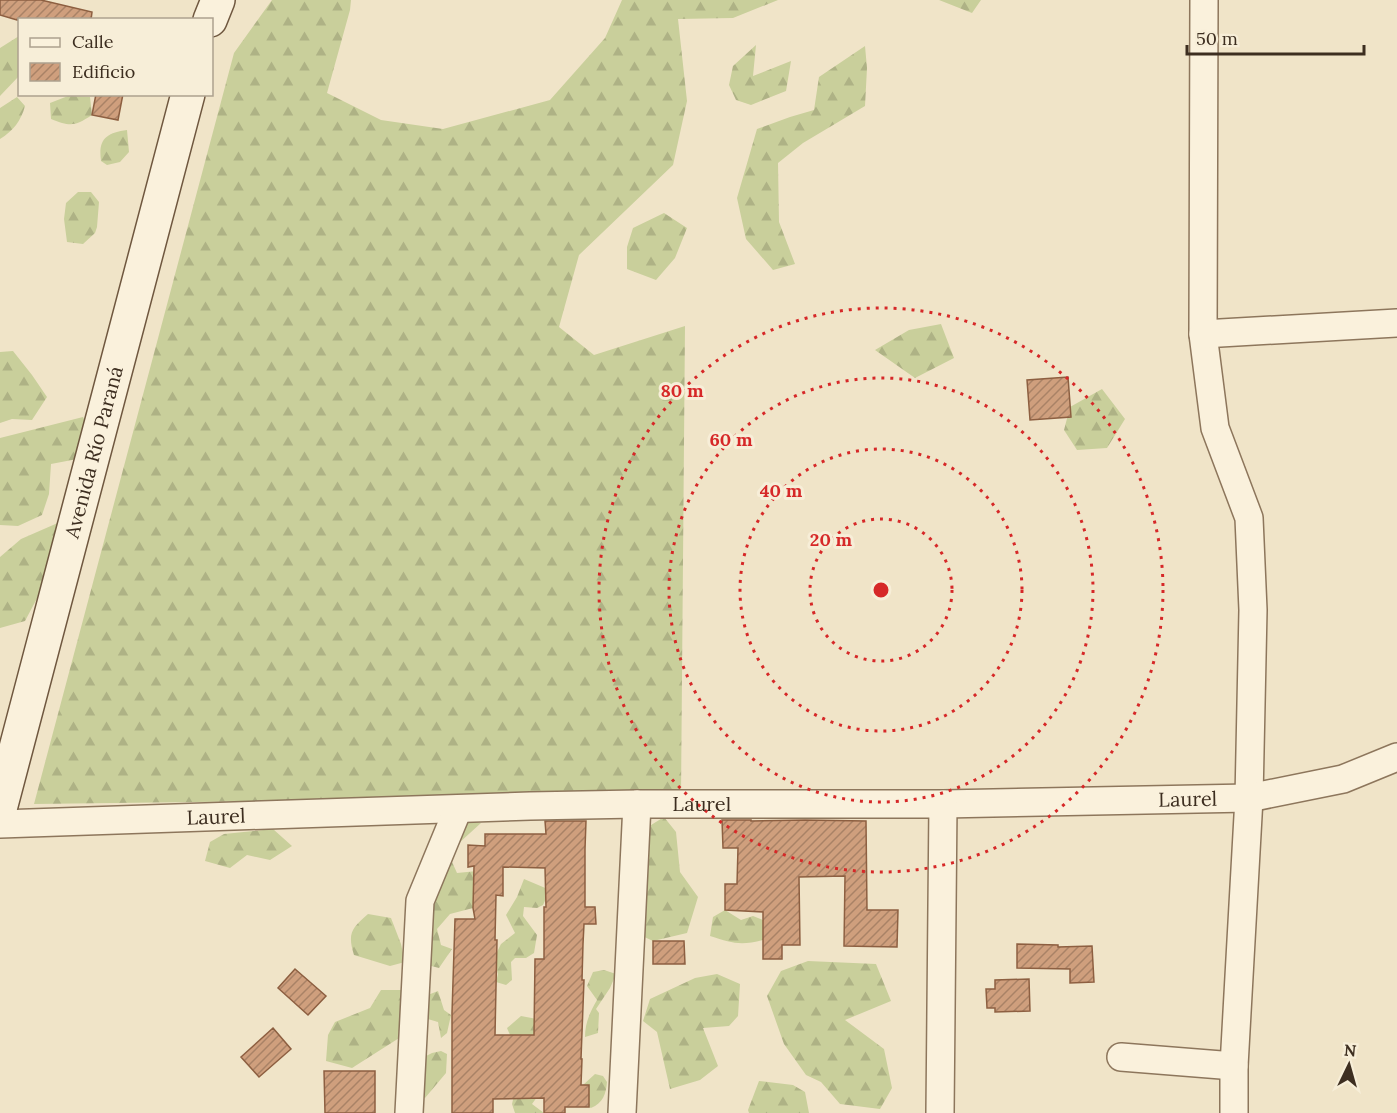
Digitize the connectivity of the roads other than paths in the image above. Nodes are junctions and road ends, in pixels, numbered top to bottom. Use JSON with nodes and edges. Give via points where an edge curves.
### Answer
{"nodes":[{"id":1,"x":218,"y":0,"type":"edge"},
{"id":2,"x":1204,"y":0,"type":"edge"},
{"id":3,"x":211,"y":18,"type":"edge"},
{"id":4,"x":187,"y":96,"type":"edge"},
{"id":5,"x":1397,"y":323,"type":"edge"},
{"id":6,"x":1203,"y":334,"type":"junction"},
{"id":7,"x":1397,"y":757,"type":"edge"},
{"id":8,"x":1249,"y":798,"type":"junction"},
{"id":9,"x":637,"y":804,"type":"junction"},
{"id":10,"x":943,"y":804,"type":"junction"},
{"id":11,"x":0,"y":809,"type":"edge"},
{"id":12,"x":458,"y":809,"type":"junction"},
{"id":13,"x":0,"y":824,"type":"edge"},
{"id":14,"x":1121,"y":1057,"type":"dead end"},
{"id":15,"x":1234,"y":1066,"type":"junction"},
{"id":16,"x":409,"y":1113,"type":"edge"},
{"id":17,"x":622,"y":1113,"type":"edge"},
{"id":18,"x":940,"y":1113,"type":"edge"},
{"id":19,"x":1234,"y":1113,"type":"edge"}],
"edges":[{"from":1,"to":3,"type":"main road"},
{"from":2,"to":6,"type":"street"},
{"from":4,"to":11,"type":"main road","name":"Avenida Río Paraná"},
{"from":5,"to":6,"type":"street"},
{"from":6,"to":8,"type":"street","via":[[1215,428],[1249,518],[1253,610]]},
{"from":7,"to":8,"type":"street","name":"Laurel","via":[[1343,779]]},
{"from":8,"to":10,"type":"street","name":"Laurel"},
{"from":8,"to":15,"type":"street"},
{"from":9,"to":10,"type":"street","name":"Laurel"},
{"from":9,"to":12,"type":"street","name":"Laurel"},
{"from":9,"to":17,"type":"street"},
{"from":10,"to":18,"type":"street"},
{"from":12,"to":13,"type":"street","name":"Laurel"},
{"from":12,"to":16,"type":"street","via":[[420,901]]},
{"from":14,"to":15,"type":"street"},
{"from":15,"to":19,"type":"street"}]}
